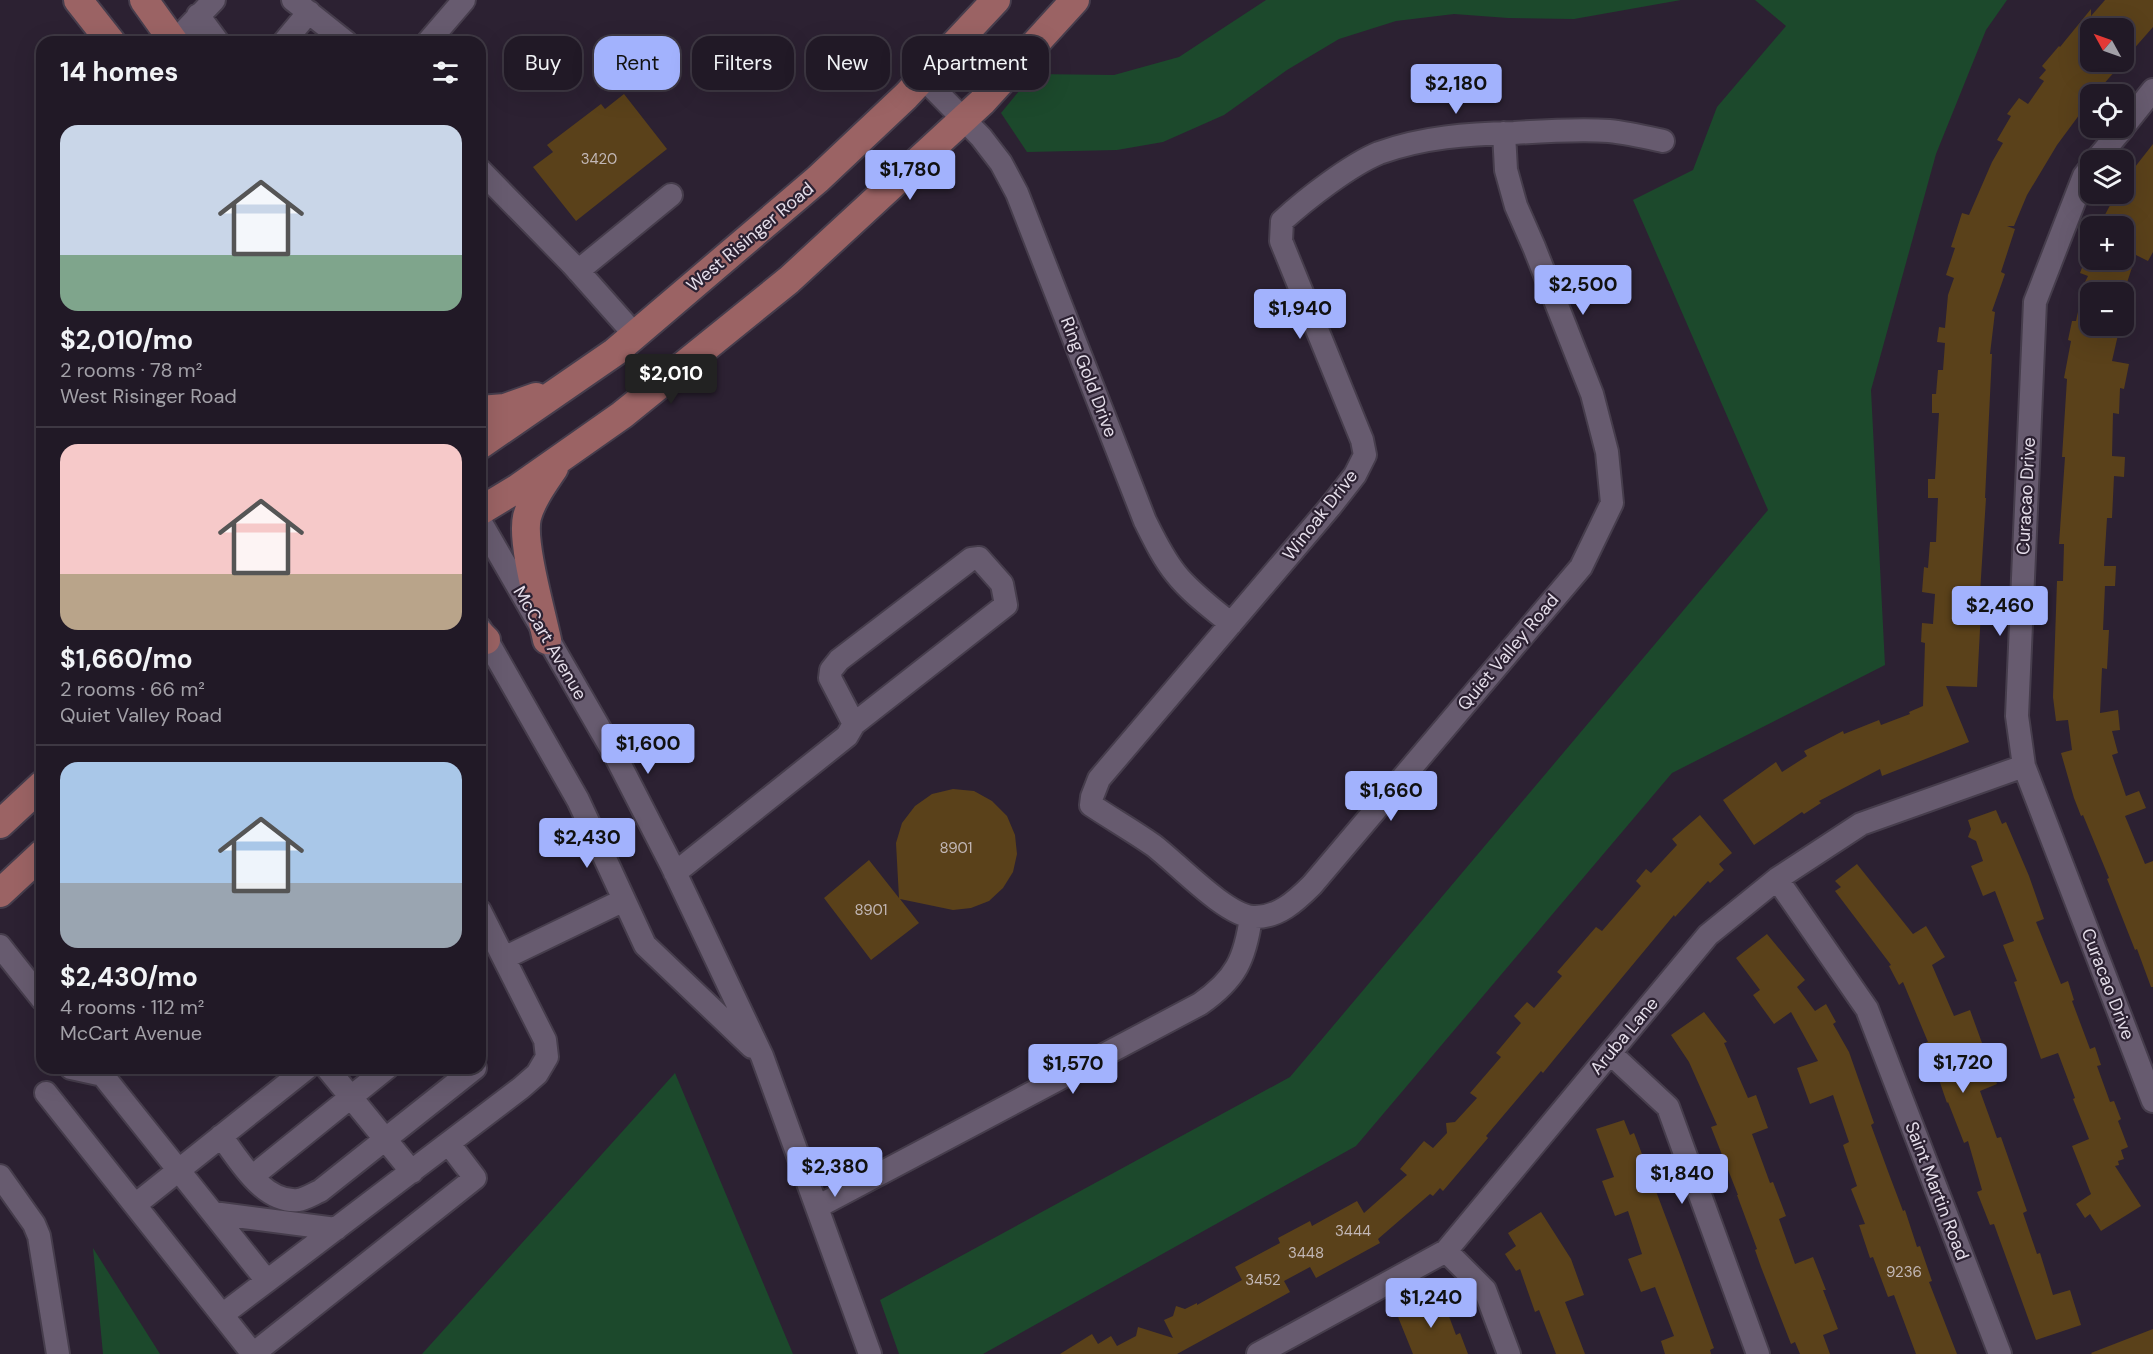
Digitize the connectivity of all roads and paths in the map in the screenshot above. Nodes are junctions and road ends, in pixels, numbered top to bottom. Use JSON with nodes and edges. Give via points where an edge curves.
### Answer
{"nodes":[{"id":1,"x":78,"y":0,"type":"edge"},
{"id":2,"x":144,"y":0,"type":"edge"},
{"id":3,"x":464,"y":0,"type":"edge"},
{"id":4,"x":996,"y":0,"type":"edge"},
{"id":5,"x":1075,"y":0,"type":"edge"},
{"id":6,"x":301,"y":6,"type":"edge"},
{"id":7,"x":206,"y":7,"type":"edge"},
{"id":8,"x":106,"y":36,"type":"edge"},
{"id":9,"x":170,"y":36,"type":"edge"},
{"id":10,"x":179,"y":36,"type":"edge"},
{"id":11,"x":216,"y":36,"type":"edge"},
{"id":12,"x":287,"y":36,"type":"edge"},
{"id":13,"x":338,"y":36,"type":"edge"},
{"id":14,"x":433,"y":36,"type":"edge"},
{"id":15,"x":962,"y":36,"type":"edge"},
{"id":16,"x":911,"y":90,"type":"edge"},
{"id":17,"x":935,"y":90,"type":"edge"},
{"id":18,"x":2153,"y":90,"type":"edge"},
{"id":19,"x":2134,"y":113,"type":"edge"},
{"id":20,"x":964,"y":119,"type":"junction"},
{"id":21,"x":1504,"y":133,"type":"junction"},
{"id":22,"x":2114,"y":138,"type":"edge"},
{"id":23,"x":1663,"y":141,"type":"dead end"},
{"id":24,"x":2104,"y":150,"type":"edge"},
{"id":25,"x":486,"y":176,"type":"edge"},
{"id":26,"x":2080,"y":186,"type":"edge"},
{"id":27,"x":671,"y":195,"type":"dead end"},
{"id":28,"x":578,"y":271,"type":"junction"},
{"id":29,"x":634,"y":335,"type":"junction"},
{"id":30,"x":563,"y":388,"type":"junction"},
{"id":31,"x":486,"y":410,"type":"edge"},
{"id":32,"x":486,"y":441,"type":"edge"},
{"id":33,"x":562,"y":457,"type":"junction"},
{"id":34,"x":486,"y":508,"type":"edge"},
{"id":35,"x":486,"y":532,"type":"edge"},
{"id":36,"x":1231,"y":624,"type":"junction"},
{"id":37,"x":547,"y":639,"type":"junction"},
{"id":38,"x":486,"y":641,"type":"edge"},
{"id":39,"x":854,"y":724,"type":"junction"},
{"id":40,"x":2024,"y":766,"type":"junction"},
{"id":41,"x":36,"y":791,"type":"edge"},
{"id":42,"x":0,"y":824,"type":"edge"},
{"id":43,"x":36,"y":860,"type":"edge"},
{"id":44,"x":675,"y":873,"type":"junction"},
{"id":45,"x":1776,"y":879,"type":"junction"},
{"id":46,"x":0,"y":893,"type":"edge"},
{"id":47,"x":624,"y":900,"type":"junction"},
{"id":48,"x":1251,"y":917,"type":"junction"},
{"id":49,"x":486,"y":923,"type":"edge"},
{"id":50,"x":0,"y":946,"type":"edge"},
{"id":51,"x":504,"y":958,"type":"junction"},
{"id":52,"x":36,"y":991,"type":"edge"},
{"id":53,"x":1610,"y":1053,"type":"junction"},
{"id":54,"x":762,"y":1056,"type":"junction"},
{"id":55,"x":102,"y":1074,"type":"edge"},
{"id":56,"x":299,"y":1074,"type":"edge"},
{"id":57,"x":332,"y":1074,"type":"edge"},
{"id":58,"x":380,"y":1074,"type":"edge"},
{"id":59,"x":467,"y":1074,"type":"edge"},
{"id":60,"x":46,"y":1093,"type":"dead end"},
{"id":61,"x":351,"y":1097,"type":"junction"},
{"id":62,"x":2153,"y":1101,"type":"edge"},
{"id":63,"x":221,"y":1136,"type":"junction"},
{"id":64,"x":386,"y":1139,"type":"junction"},
{"id":65,"x":449,"y":1144,"type":"junction"},
{"id":66,"x":179,"y":1170,"type":"junction"},
{"id":67,"x":412,"y":1172,"type":"junction"},
{"id":68,"x":0,"y":1176,"type":"edge"},
{"id":69,"x":253,"y":1176,"type":"junction"},
{"id":70,"x":135,"y":1205,"type":"junction"},
{"id":71,"x":817,"y":1207,"type":"junction"},
{"id":72,"x":213,"y":1213,"type":"junction"},
{"id":73,"x":336,"y":1229,"type":"junction"},
{"id":74,"x":1446,"y":1251,"type":"junction"},
{"id":75,"x":267,"y":1281,"type":"junction"},
{"id":76,"x":222,"y":1315,"type":"junction"},
{"id":77,"x":58,"y":1354,"type":"edge"},
{"id":78,"x":870,"y":1354,"type":"edge"},
{"id":79,"x":1260,"y":1354,"type":"edge"},
{"id":80,"x":1509,"y":1354,"type":"edge"},
{"id":81,"x":1758,"y":1354,"type":"edge"},
{"id":82,"x":2000,"y":1354,"type":"edge"}],
"edges":[{"from":1,"to":8,"type":"main road"},
{"from":2,"to":9,"type":"main road"},
{"from":3,"to":14,"type":"street"},
{"from":4,"to":15,"type":"main road","name":"West Risinger Road"},
{"from":5,"to":20,"type":"main road"},
{"from":6,"to":12,"type":"street"},
{"from":6,"to":13,"type":"street"},
{"from":7,"to":10,"type":"street"},
{"from":7,"to":11,"type":"street"},
{"from":16,"to":29,"type":"main road","name":"West Risinger Road","via":[[818,179]]},
{"from":17,"to":20,"type":"street","name":"Ring Gold Drive"},
{"from":18,"to":19,"type":"street"},
{"from":20,"to":33,"type":"main road","via":[[789,280],[622,415]]},
{"from":20,"to":36,"type":"street","name":"Ring Gold Drive","via":[[1001,163],[1017,193],[1159,549],[1191,590]]},
{"from":21,"to":23,"type":"street","name":"Winoak Drive","via":[[1609,131]]},
{"from":21,"to":36,"type":"street","name":"Winoak Drive","via":[[1442,137],[1377,154],[1341,175],[1282,220],[1281,241],[1365,455],[1330,507]]},
{"from":21,"to":48,"type":"street","name":"Quiet Valley Road","via":[[1506,170],[1516,206],[1592,394],[1607,452],[1612,503],[1581,567],[1312,885],[1281,911]]},
{"from":22,"to":24,"type":"street"},
{"from":25,"to":28,"type":"street"},
{"from":26,"to":40,"type":"street","name":"Curacao Drive","via":[[2035,302],[2017,716]]},
{"from":27,"to":28,"type":"street"},
{"from":28,"to":29,"type":"street"},
{"from":29,"to":30,"type":"main road","name":"West Risinger Road"},
{"from":30,"to":31,"type":"main road","via":[[505,408]]},
{"from":30,"to":32,"type":"main road","name":"West Risinger Road"},
{"from":33,"to":34,"type":"main road"},
{"from":33,"to":37,"type":"main road","via":[[533,500],[525,536]]},
{"from":35,"to":37,"type":"street","name":"McCart Avenue"},
{"from":36,"to":48,"type":"street","name":"Winoak Drive","via":[[1099,779],[1091,805],[1155,847],[1214,896]]},
{"from":37,"to":44,"type":"street","name":"McCart Avenue","via":[[615,755]]},
{"from":38,"to":47,"type":"street","name":"McCart Avenue","via":[[578,800]]},
{"from":39,"to":39,"type":"street","via":[[830,678],[838,660],[971,559],[980,558],[1002,584],[1006,605]]},
{"from":39,"to":44,"type":"street","via":[[836,747]]},
{"from":40,"to":45,"type":"street","name":"Aruba Lane","via":[[1861,824]]},
{"from":40,"to":62,"type":"street","name":"Curacao Drive"},
{"from":41,"to":42,"type":"main road"},
{"from":43,"to":46,"type":"main road"},
{"from":44,"to":54,"type":"street","name":"McCart Avenue"},
{"from":45,"to":53,"type":"street","name":"Aruba Lane","via":[[1708,936]]},
{"from":45,"to":82,"type":"street","name":"Saint Martin Road","via":[[1867,1009]]},
{"from":47,"to":51,"type":"street"},
{"from":47,"to":54,"type":"street","name":"McCart Avenue","via":[[645,945]]},
{"from":48,"to":71,"type":"street","via":[[1243,956],[1233,976],[1217,993]]},
{"from":49,"to":51,"type":"street"},
{"from":50,"to":52,"type":"street"},
{"from":51,"to":65,"type":"street","via":[[545,1040],[547,1057],[537,1074]]},
{"from":53,"to":74,"type":"street","name":"Aruba Lane"},
{"from":53,"to":81,"type":"street","via":[[1668,1107]]},
{"from":54,"to":71,"type":"street","name":"McCart Avenue"},
{"from":55,"to":66,"type":"street"},
{"from":56,"to":63,"type":"street"},
{"from":57,"to":61,"type":"street"},
{"from":58,"to":61,"type":"street"},
{"from":59,"to":64,"type":"street"},
{"from":60,"to":70,"type":"street"},
{"from":61,"to":64,"type":"street"},
{"from":61,"to":69,"type":"street"},
{"from":63,"to":66,"type":"street"},
{"from":63,"to":69,"type":"street"},
{"from":64,"to":67,"type":"street"},
{"from":64,"to":69,"type":"street","via":[[320,1191],[299,1200],[267,1190]]},
{"from":65,"to":67,"type":"street"},
{"from":65,"to":76,"type":"street","via":[[475,1178],[252,1353]]},
{"from":66,"to":70,"type":"street"},
{"from":66,"to":72,"type":"street"},
{"from":67,"to":73,"type":"street"},
{"from":68,"to":77,"type":"street","via":[[39,1236]]},
{"from":70,"to":76,"type":"street"},
{"from":71,"to":78,"type":"street","name":"McCart Avenue"},
{"from":72,"to":73,"type":"street"},
{"from":72,"to":75,"type":"street"},
{"from":73,"to":75,"type":"street"},
{"from":74,"to":79,"type":"street","name":"Aruba Lane"},
{"from":74,"to":80,"type":"street","via":[[1485,1290]]},
{"from":75,"to":76,"type":"street"}]}
